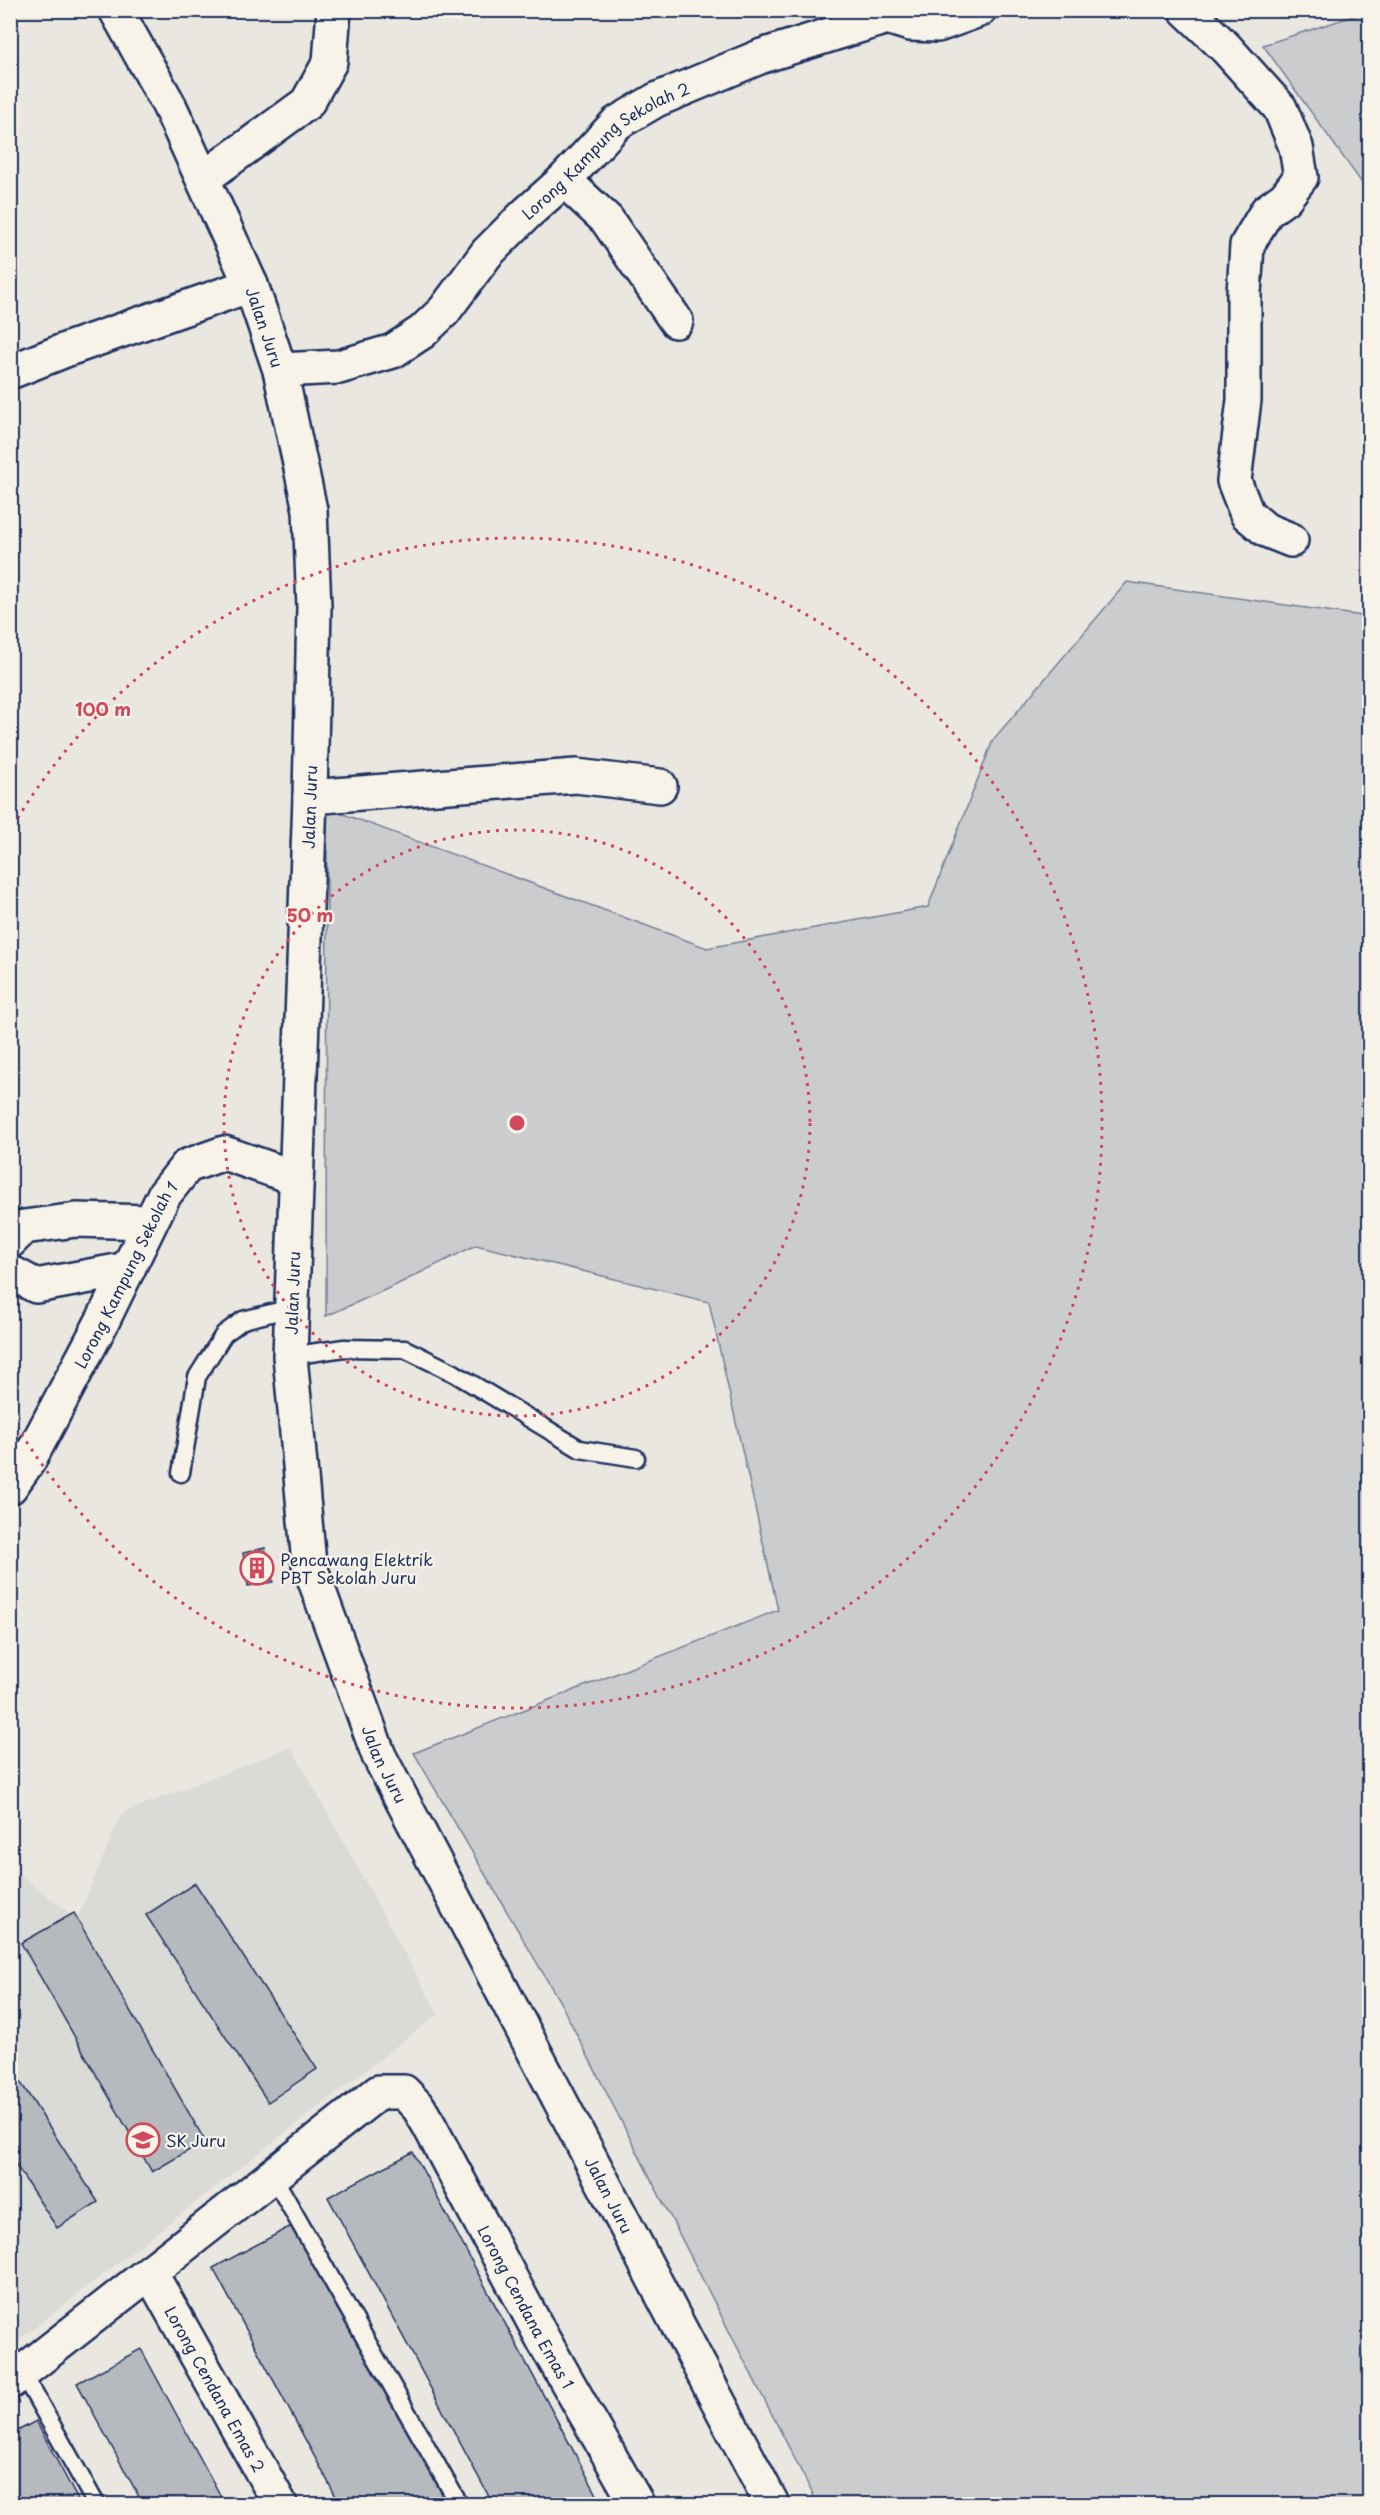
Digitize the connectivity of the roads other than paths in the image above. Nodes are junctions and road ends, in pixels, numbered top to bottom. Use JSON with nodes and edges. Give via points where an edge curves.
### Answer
{"nodes":[{"id":1,"x":116,"y":10,"type":"edge"},
{"id":2,"x":334,"y":10,"type":"edge"},
{"id":3,"x":979,"y":10,"type":"edge"},
{"id":4,"x":1186,"y":10,"type":"edge"},
{"id":5,"x":888,"y":14,"type":"edge"},
{"id":6,"x":204,"y":178,"type":"junction"},
{"id":7,"x":564,"y":180,"type":"junction"},
{"id":8,"x":251,"y":285,"type":"junction"},
{"id":9,"x":676,"y":321,"type":"dead end"},
{"id":10,"x":280,"y":370,"type":"junction"},
{"id":11,"x":10,"y":372,"type":"edge"},
{"id":12,"x":1291,"y":540,"type":"dead end"},
{"id":13,"x":660,"y":786,"type":"dead end"},
{"id":14,"x":310,"y":796,"type":"junction"},
{"id":15,"x":296,"y":1178,"type":"junction"},
{"id":16,"x":150,"y":1222,"type":"junction"},
{"id":17,"x":10,"y":1241,"type":"edge"},
{"id":18,"x":128,"y":1269,"type":"junction"},
{"id":19,"x":10,"y":1272,"type":"edge"},
{"id":20,"x":291,"y":1308,"type":"junction"},
{"id":21,"x":290,"y":1356,"type":"junction"},
{"id":22,"x":636,"y":1458,"type":"dead end"},
{"id":23,"x":181,"y":1473,"type":"dead end"},
{"id":24,"x":10,"y":1487,"type":"edge"},
{"id":25,"x":273,"y":2176,"type":"junction"},
{"id":26,"x":150,"y":2272,"type":"junction"},
{"id":27,"x":16,"y":2377,"type":"edge"},
{"id":28,"x":96,"y":2505,"type":"edge"},
{"id":29,"x":280,"y":2505,"type":"edge"},
{"id":30,"x":459,"y":2505,"type":"edge"},
{"id":31,"x":637,"y":2505,"type":"edge"},
{"id":32,"x":772,"y":2505,"type":"edge"}],
"edges":[{"from":1,"to":6,"type":"street","name":"Jalan Juru","via":[[170,105]]},
{"from":2,"to":6,"type":"street","via":[[330,62],[307,103]]},
{"from":3,"to":5,"type":"street","name":"Lorong Kampung Sekolah 2","via":[[938,25],[910,24]]},
{"from":4,"to":12,"type":"street","via":[[1280,108],[1296,147],[1301,177],[1285,198],[1267,211],[1247,245],[1244,400],[1234,481],[1247,514],[1266,530]]},
{"from":5,"to":7,"type":"street","name":"Lorong Kampung Sekolah 2","via":[[762,56],[656,100],[618,123]]},
{"from":6,"to":8,"type":"street","name":"Jalan Juru"},
{"from":7,"to":9,"type":"street","via":[[608,219]]},
{"from":7,"to":10,"type":"street","name":"Lorong Kampung Sekolah 2","via":[[486,254],[444,311],[422,332],[393,351],[339,367]]},
{"from":8,"to":10,"type":"street","name":"Jalan Juru"},
{"from":8,"to":11,"type":"street"},
{"from":10,"to":14,"type":"street","name":"Jalan Juru","via":[[310,510],[314,607]]},
{"from":13,"to":14,"type":"street","via":[[576,776]]},
{"from":14,"to":15,"type":"street","name":"Jalan Juru"},
{"from":15,"to":16,"type":"street","name":"Lorong Kampung Sekolah 1","via":[[224,1153],[187,1166],[164,1195]]},
{"from":15,"to":20,"type":"street","name":"Jalan Juru"},
{"from":16,"to":17,"type":"street","via":[[76,1220],[24,1227]]},
{"from":16,"to":18,"type":"street","name":"Lorong Kampung Sekolah 1"},
{"from":18,"to":19,"type":"street","via":[[36,1286]]},
{"from":18,"to":24,"type":"street","name":"Lorong Kampung Sekolah 1","via":[[29,1460]]},
{"from":20,"to":21,"type":"street","name":"Jalan Juru"},
{"from":20,"to":23,"type":"lane","via":[[243,1320],[224,1334],[196,1377]]},
{"from":21,"to":22,"type":"lane","via":[[344,1347],[405,1349],[454,1373],[580,1449]]},
{"from":21,"to":32,"type":"street","name":"Jalan Juru","via":[[309,1564],[380,1756]]},
{"from":25,"to":26,"type":"street"},
{"from":25,"to":30,"type":"lane"},
{"from":25,"to":31,"type":"street","name":"Lorong Cendana Emas 1","via":[[379,2092],[404,2092],[419,2108]]},
{"from":26,"to":27,"type":"street"},
{"from":26,"to":29,"type":"street","name":"Lorong Cendana Emas 2"},
{"from":27,"to":28,"type":"lane"}]}
